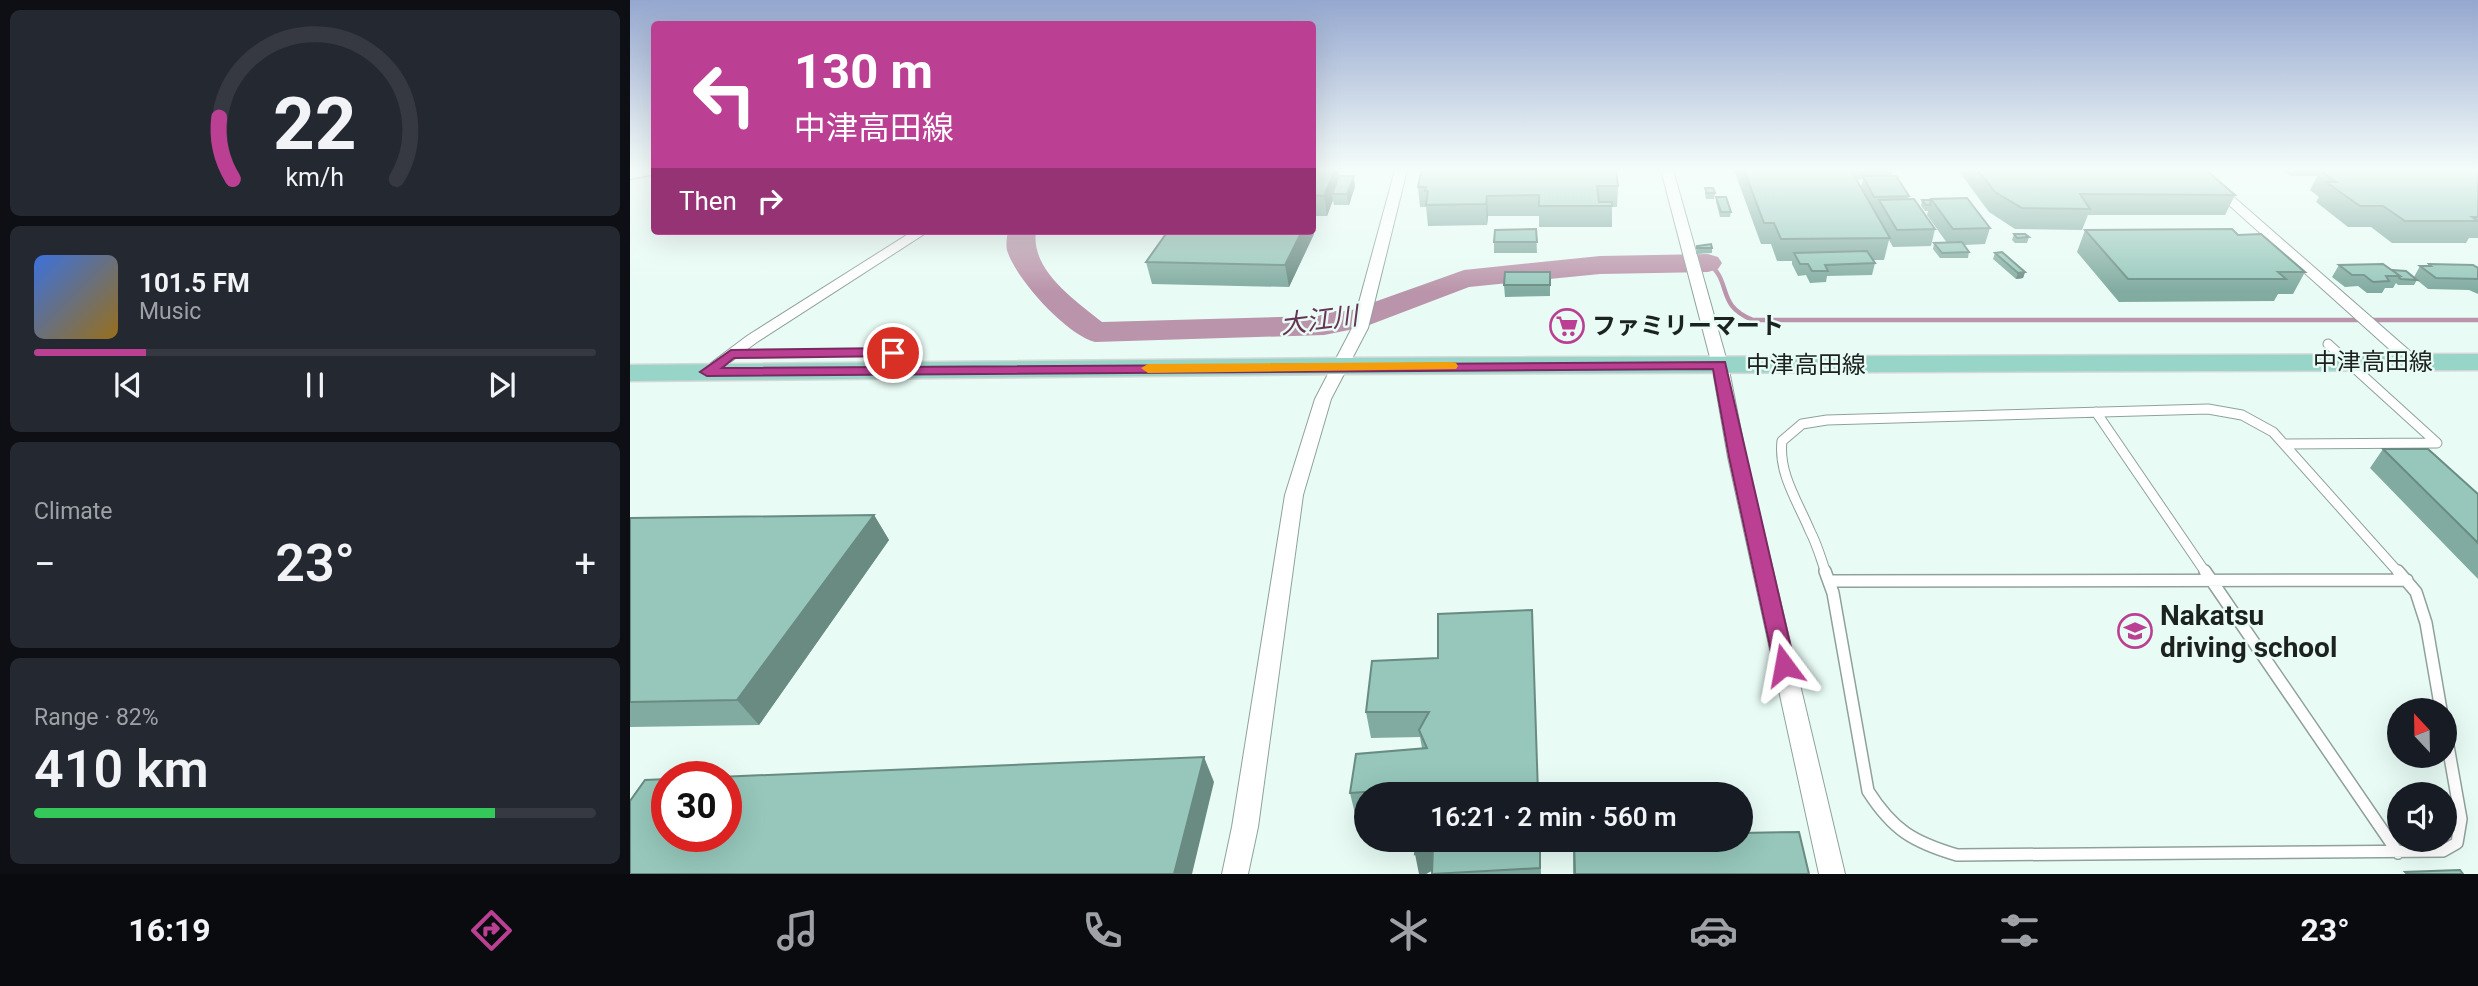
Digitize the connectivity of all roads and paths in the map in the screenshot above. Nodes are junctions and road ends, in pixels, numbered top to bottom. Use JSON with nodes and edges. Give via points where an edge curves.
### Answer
{"nodes":[{"id":1,"x":1390,"y":211,"type":"edge"},
{"id":2,"x":1678,"y":211,"type":"edge"},
{"id":3,"x":2242,"y":211,"type":"edge"},
{"id":4,"x":916,"y":235,"type":"edge"},
{"id":5,"x":2392,"y":343,"type":"junction"},
{"id":6,"x":2478,"y":343,"type":"edge"},
{"id":7,"x":2328,"y":344,"type":"junction"},
{"id":8,"x":731,"y":354,"type":"junction"},
{"id":9,"x":630,"y":355,"type":"edge"},
{"id":10,"x":1717,"y":356,"type":"junction"},
{"id":11,"x":1345,"y":358,"type":"junction"},
{"id":12,"x":2350,"y":362,"type":"junction"},
{"id":13,"x":2413,"y":362,"type":"junction"},
{"id":14,"x":2478,"y":362,"type":"edge"},
{"id":15,"x":707,"y":372,"type":"junction"},
{"id":16,"x":630,"y":373,"type":"edge"},
{"id":17,"x":2096,"y":412,"type":"junction"},
{"id":18,"x":2284,"y":444,"type":"junction"},
{"id":19,"x":2211,"y":580,"type":"junction"},
{"id":20,"x":2407,"y":580,"type":"junction"},
{"id":21,"x":1829,"y":581,"type":"junction"},
{"id":22,"x":2439,"y":698,"type":"edge"},
{"id":23,"x":2452,"y":768,"type":"edge"},
{"id":24,"x":2398,"y":853,"type":"junction"},
{"id":25,"x":1235,"y":874,"type":"edge"},
{"id":26,"x":1832,"y":874,"type":"edge"}],
"edges":[{"from":1,"to":11,"type":"street","via":[[1360,328]]},
{"from":2,"to":10,"type":"street"},
{"from":3,"to":5,"type":"street"},
{"from":4,"to":8,"type":"street"},
{"from":5,"to":6,"type":"main road","name":"中津高田線"},
{"from":5,"to":7,"type":"main road","name":"中津高田線"},
{"from":5,"to":13,"type":"street"},
{"from":7,"to":10,"type":"main road","name":"中津高田線"},
{"from":7,"to":12,"type":"lane"},
{"from":8,"to":9,"type":"main road","name":"中津高田線"},
{"from":8,"to":11,"type":"main road","name":"中津高田線"},
{"from":8,"to":15,"type":"street"},
{"from":10,"to":11,"type":"main road","name":"中津高田線"},
{"from":10,"to":12,"type":"main road","name":"中津高田線"},
{"from":10,"to":26,"type":"street"},
{"from":11,"to":15,"type":"main road","name":"中津高田線"},
{"from":11,"to":25,"type":"street","via":[[1323,399],[1294,495]]},
{"from":12,"to":13,"type":"main road","name":"中津高田線"},
{"from":12,"to":18,"type":"lane","via":[[2437,443]]},
{"from":13,"to":14,"type":"main road","name":"中津高田線"},
{"from":15,"to":16,"type":"main road","name":"中津高田線"},
{"from":17,"to":18,"type":"lane","via":[[2220,409],[2264,426]]},
{"from":17,"to":19,"type":"lane"},
{"from":17,"to":21,"type":"lane","via":[[1827,420],[1793,429],[1782,441],[1781,463]]},
{"from":18,"to":20,"type":"lane"},
{"from":19,"to":20,"type":"lane"},
{"from":19,"to":21,"type":"lane"},
{"from":19,"to":24,"type":"lane"},
{"from":20,"to":22,"type":"lane","via":[[2422,607]]},
{"from":21,"to":24,"type":"lane","via":[[1868,791],[1890,822],[1922,845],[1956,855]]},
{"from":23,"to":24,"type":"lane","via":[[2461,820],[2457,843],[2443,851]]}]}
